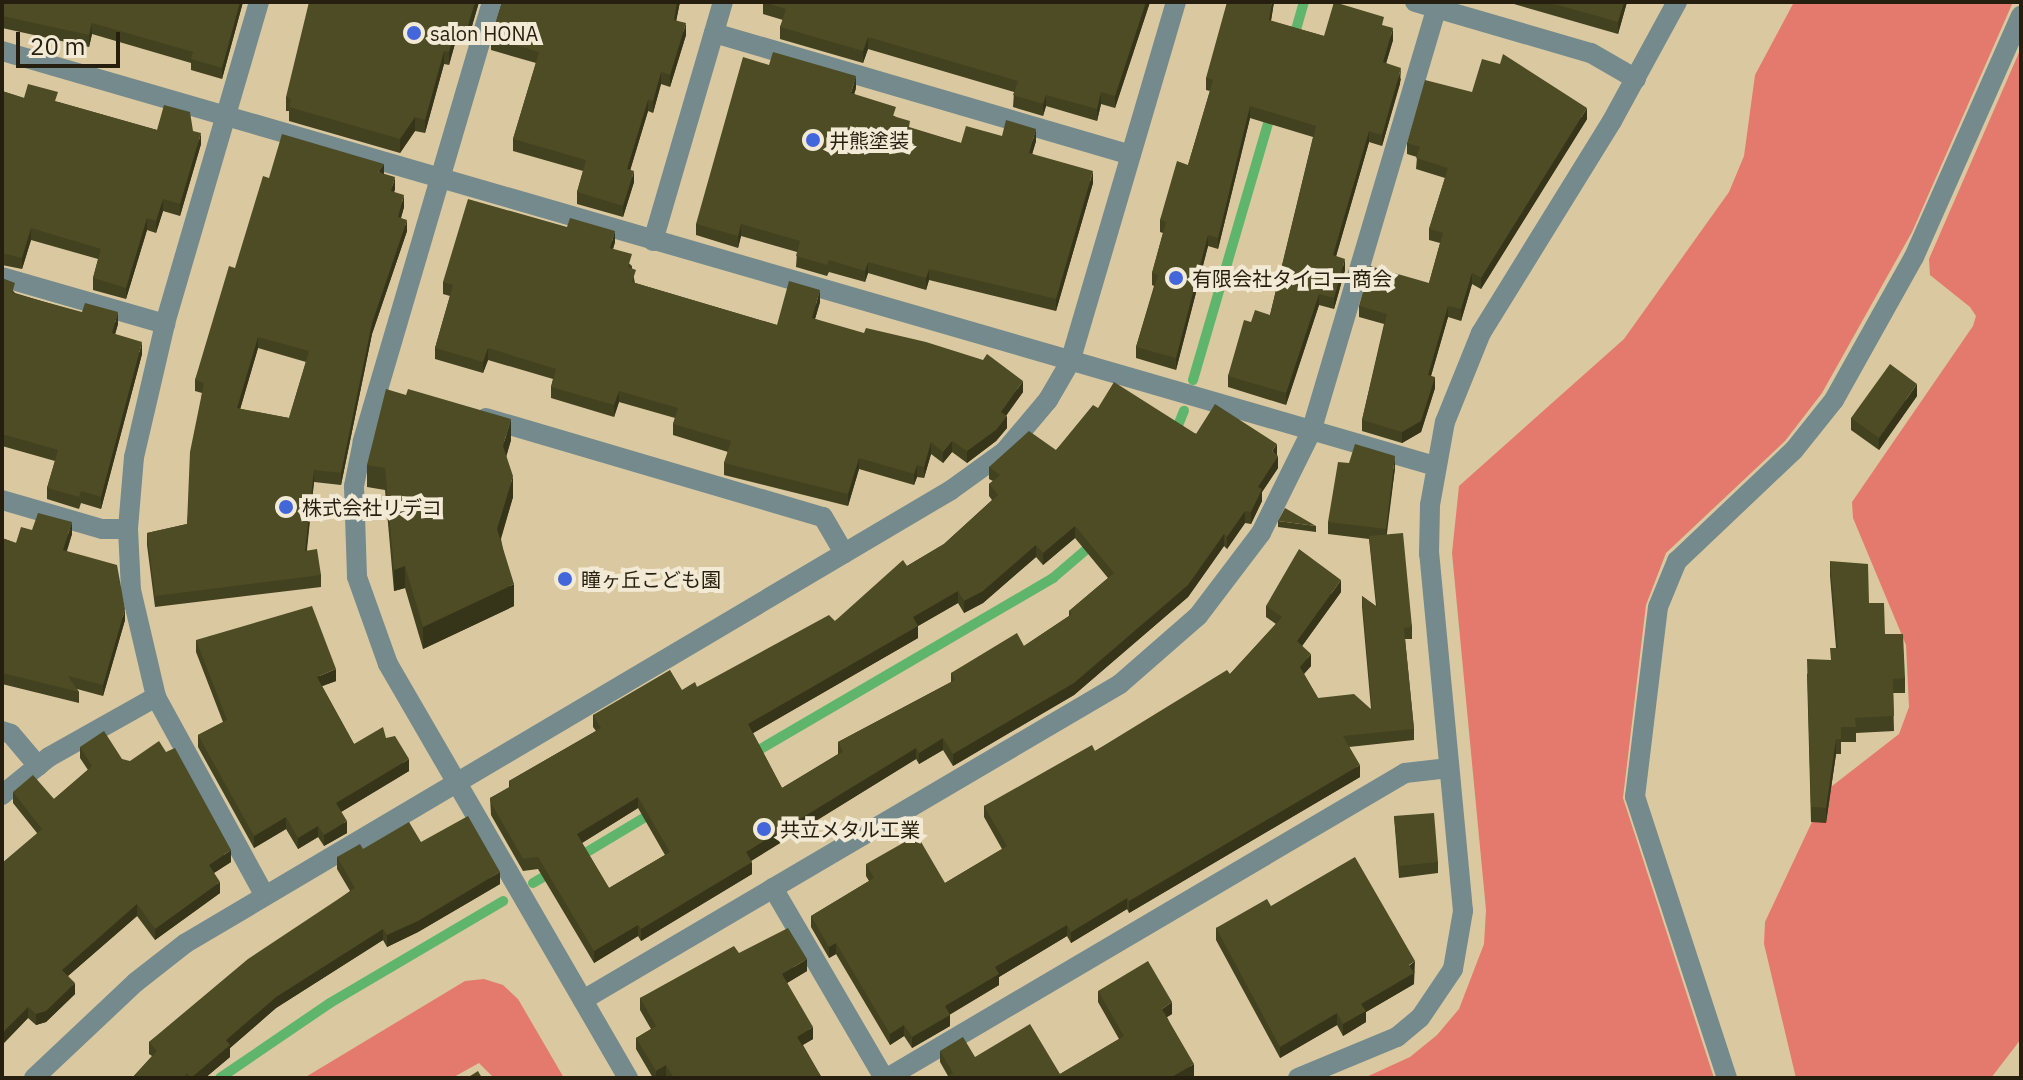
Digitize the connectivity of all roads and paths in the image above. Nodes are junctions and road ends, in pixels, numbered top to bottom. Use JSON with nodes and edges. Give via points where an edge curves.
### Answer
{"nodes":[{"id":1,"x":259,"y":2,"type":"edge"},
{"id":2,"x":492,"y":2,"type":"edge"},
{"id":3,"x":723,"y":2,"type":"edge"},
{"id":4,"x":1176,"y":2,"type":"edge"},
{"id":5,"x":1415,"y":2,"type":"edge"},
{"id":6,"x":1677,"y":2,"type":"edge"},
{"id":7,"x":1437,"y":5,"type":"edge"},
{"id":8,"x":2021,"y":16,"type":"edge"},
{"id":9,"x":714,"y":33,"type":"junction"},
{"id":10,"x":2,"y":51,"type":"edge"},
{"id":11,"x":1636,"y":79,"type":"junction"},
{"id":12,"x":226,"y":116,"type":"junction"},
{"id":13,"x":1131,"y":155,"type":"junction"},
{"id":14,"x":440,"y":179,"type":"junction"},
{"id":15,"x":653,"y":241,"type":"junction"},
{"id":16,"x":2,"y":277,"type":"edge"},
{"id":17,"x":165,"y":324,"type":"junction"},
{"id":18,"x":1070,"y":362,"type":"junction"},
{"id":19,"x":471,"y":414,"type":"edge"},
{"id":20,"x":1311,"y":432,"type":"junction"},
{"id":21,"x":1435,"y":466,"type":"junction"},
{"id":22,"x":2,"y":500,"type":"edge"},
{"id":23,"x":128,"y":529,"type":"junction"},
{"id":24,"x":844,"y":553,"type":"junction"},
{"id":25,"x":156,"y":697,"type":"junction"},
{"id":26,"x":2,"y":731,"type":"edge"},
{"id":27,"x":38,"y":766,"type":"junction"},
{"id":28,"x":1449,"y":768,"type":"junction"},
{"id":29,"x":455,"y":781,"type":"junction"},
{"id":30,"x":2,"y":795,"type":"edge"},
{"id":31,"x":773,"y":888,"type":"junction"},
{"id":32,"x":264,"y":894,"type":"junction"},
{"id":33,"x":583,"y":1000,"type":"junction"},
{"id":34,"x":34,"y":1078,"type":"edge"},
{"id":35,"x":628,"y":1078,"type":"edge"},
{"id":36,"x":886,"y":1078,"type":"edge"},
{"id":37,"x":1298,"y":1078,"type":"edge"},
{"id":38,"x":1727,"y":1078,"type":"edge"}],
"edges":[{"from":1,"to":12,"type":"street"},
{"from":2,"to":14,"type":"street"},
{"from":3,"to":9,"type":"street"},
{"from":4,"to":13,"type":"street"},
{"from":5,"to":7,"type":"street"},
{"from":6,"to":11,"type":"street"},
{"from":7,"to":11,"type":"street","via":[[1591,53]]},
{"from":7,"to":20,"type":"street"},
{"from":8,"to":38,"type":"street","via":[[1914,257],[1828,409],[1794,450],[1677,561],[1658,607],[1635,797]]},
{"from":9,"to":13,"type":"street"},
{"from":9,"to":15,"type":"street"},
{"from":10,"to":12,"type":"street"},
{"from":11,"to":21,"type":"street","via":[[1481,333],[1460,377]]},
{"from":12,"to":14,"type":"street"},
{"from":12,"to":17,"type":"street"},
{"from":13,"to":18,"type":"street"},
{"from":14,"to":15,"type":"street"},
{"from":14,"to":29,"type":"street","via":[[386,389],[354,486],[357,577],[388,664]]},
{"from":15,"to":18,"type":"street"},
{"from":16,"to":17,"type":"street"},
{"from":17,"to":23,"type":"street","via":[[134,457]]},
{"from":18,"to":20,"type":"street"},
{"from":18,"to":24,"type":"street","via":[[1048,400],[1005,451]]},
{"from":19,"to":24,"type":"street","via":[[823,517]]},
{"from":20,"to":21,"type":"street"},
{"from":20,"to":31,"type":"street","via":[[1287,487],[1239,565],[1161,652],[1120,684]]},
{"from":21,"to":28,"type":"street","via":[[1429,554]]},
{"from":22,"to":23,"type":"street","via":[[102,529]]},
{"from":23,"to":25,"type":"street","via":[[134,604]]},
{"from":24,"to":29,"type":"street"},
{"from":25,"to":27,"type":"street"},
{"from":25,"to":32,"type":"street"},
{"from":26,"to":27,"type":"street","via":[[11,734]]},
{"from":27,"to":30,"type":"street"},
{"from":28,"to":36,"type":"street","via":[[1405,773]]},
{"from":28,"to":37,"type":"street","via":[[1463,911],[1453,969],[1420,1018],[1397,1037]]},
{"from":29,"to":32,"type":"street"},
{"from":29,"to":33,"type":"street"},
{"from":31,"to":33,"type":"street"},
{"from":31,"to":36,"type":"street"},
{"from":32,"to":34,"type":"street","via":[[136,982]]},
{"from":33,"to":35,"type":"street"}]}
